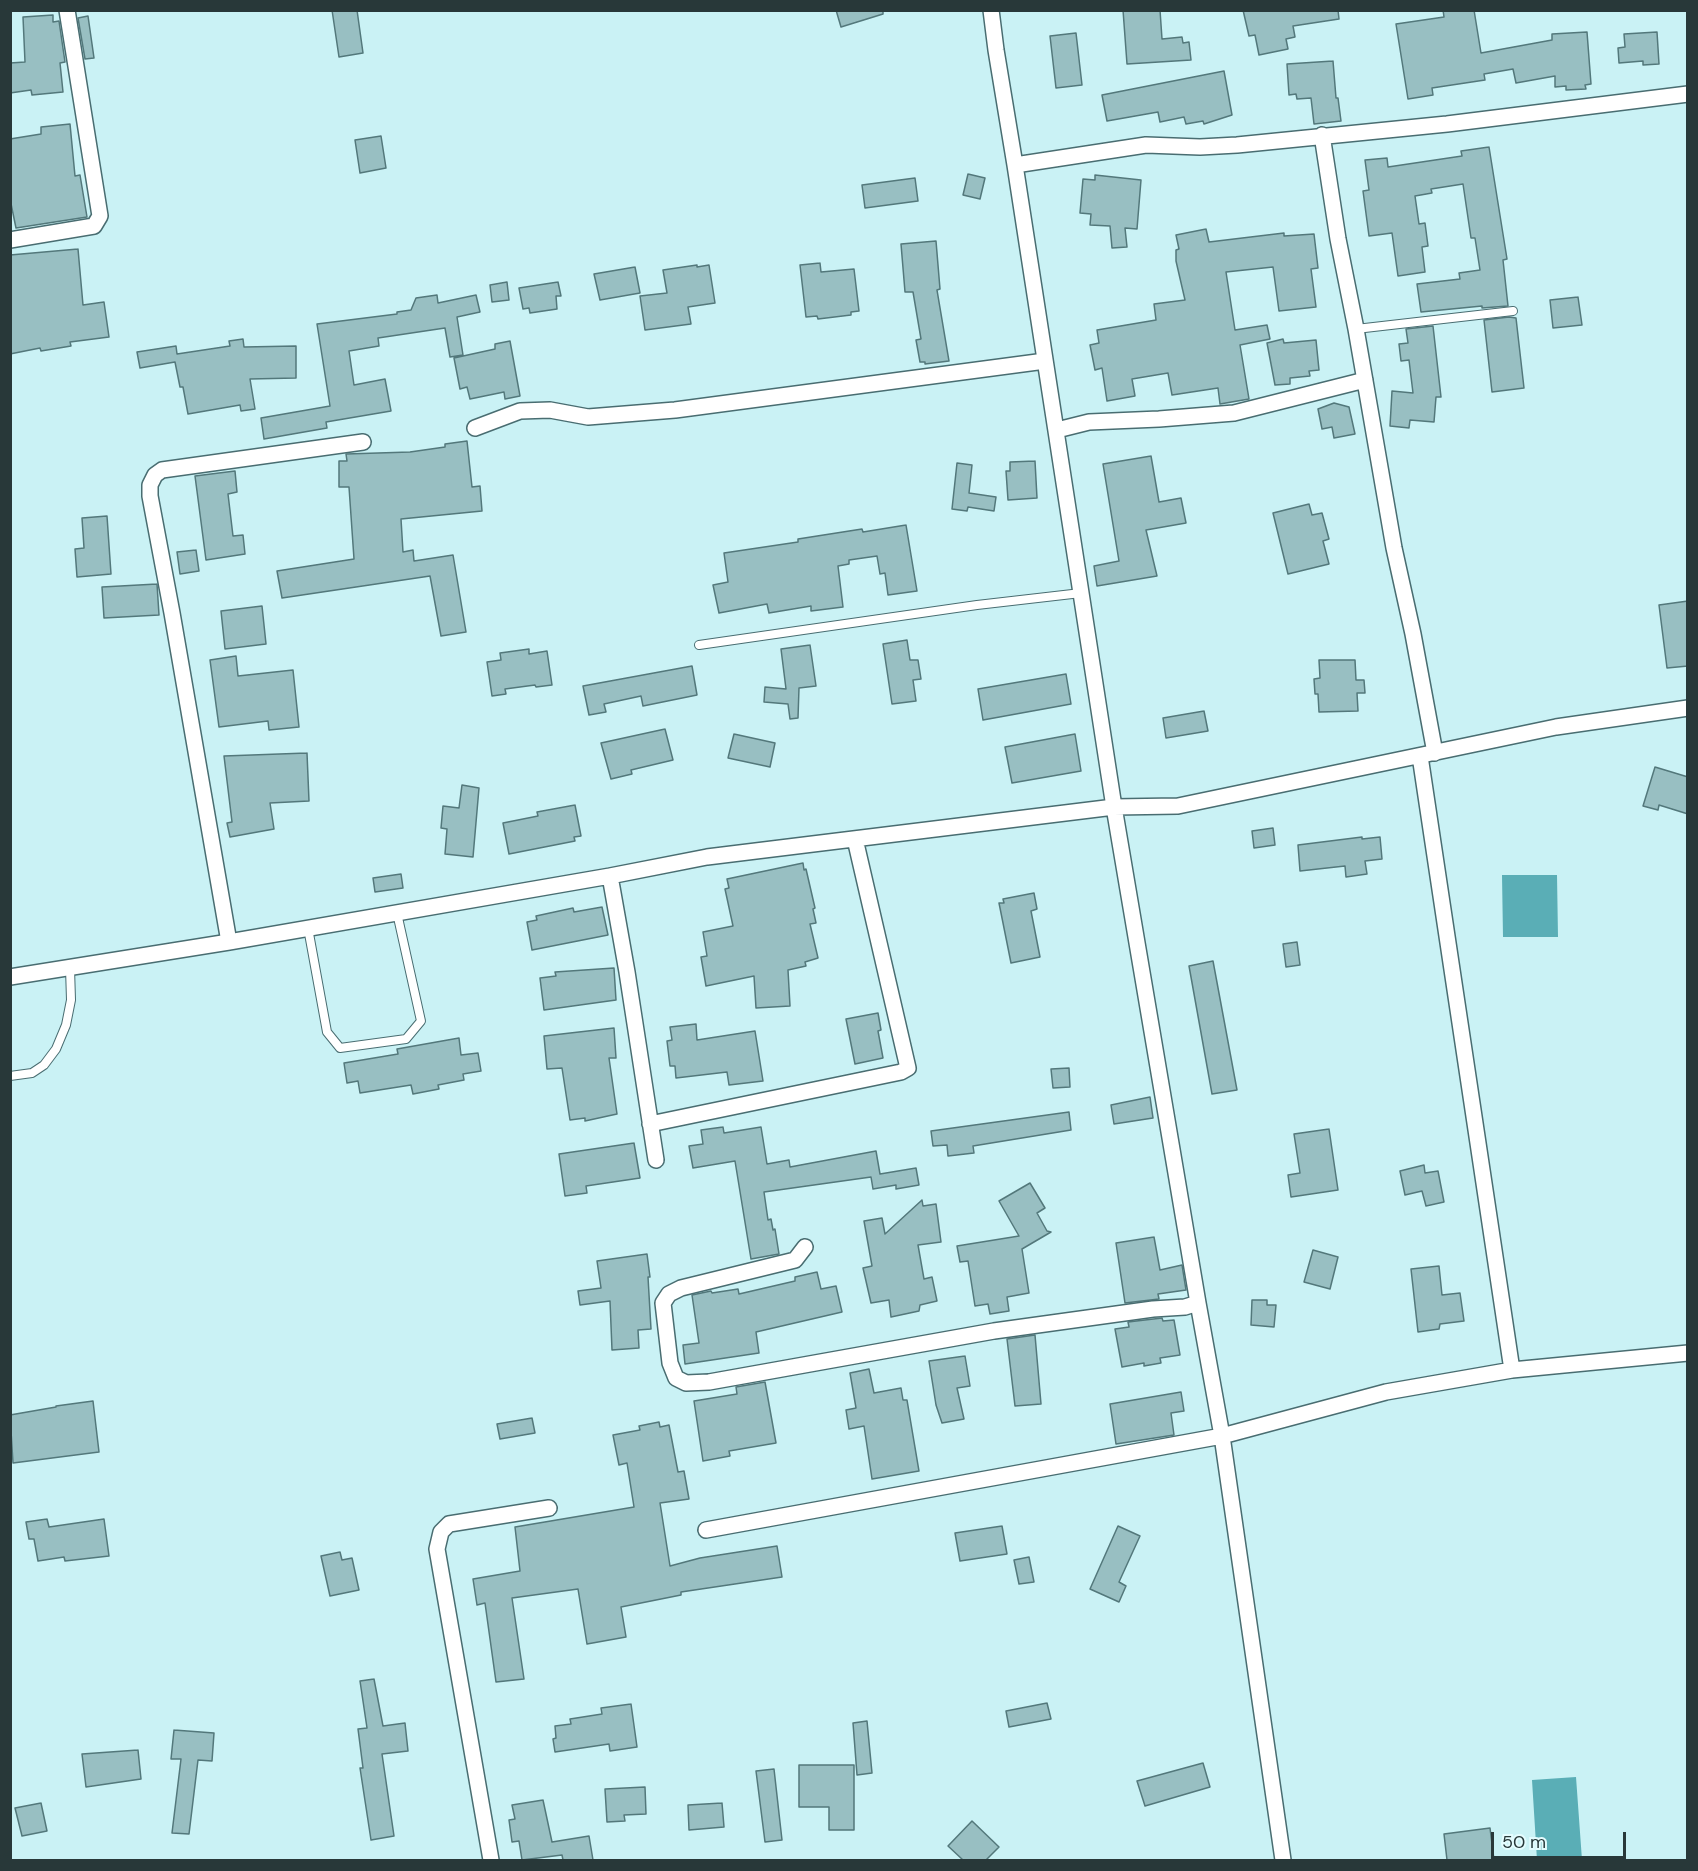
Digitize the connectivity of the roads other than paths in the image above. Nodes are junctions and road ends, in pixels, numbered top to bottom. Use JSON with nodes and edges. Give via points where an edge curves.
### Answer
{"nodes":[{"id":1,"x":67,"y":10,"type":"edge"},
{"id":2,"x":991,"y":10,"type":"edge"},
{"id":3,"x":1688,"y":94,"type":"edge"},
{"id":4,"x":1322,"y":135,"type":"junction"},
{"id":5,"x":1016,"y":165,"type":"junction"},
{"id":6,"x":10,"y":240,"type":"edge"},
{"id":7,"x":1513,"y":311,"type":"dead end"},
{"id":8,"x":1356,"y":329,"type":"junction"},
{"id":9,"x":1045,"y":361,"type":"junction"},
{"id":10,"x":1365,"y":380,"type":"junction"},
{"id":11,"x":475,"y":428,"type":"dead end"},
{"id":12,"x":1057,"y":430,"type":"junction"},
{"id":13,"x":363,"y":441,"type":"dead end"},
{"id":14,"x":1081,"y":593,"type":"junction"},
{"id":15,"x":699,"y":645,"type":"dead end"},
{"id":16,"x":1688,"y":708,"type":"edge"},
{"id":17,"x":1428,"y":755,"type":"junction"},
{"id":18,"x":1114,"y":807,"type":"junction"},
{"id":19,"x":855,"y":839,"type":"junction"},
{"id":20,"x":610,"y":876,"type":"junction"},
{"id":21,"x":397,"y":913,"type":"junction"},
{"id":22,"x":308,"y":928,"type":"junction"},
{"id":23,"x":229,"y":942,"type":"junction"},
{"id":24,"x":70,"y":968,"type":"junction"},
{"id":25,"x":10,"y":977,"type":"edge"},
{"id":26,"x":10,"y":1076,"type":"edge"},
{"id":27,"x":650,"y":1124,"type":"junction"},
{"id":28,"x":656,"y":1160,"type":"dead end"},
{"id":29,"x":805,"y":1247,"type":"dead end"},
{"id":30,"x":1198,"y":1303,"type":"junction"},
{"id":31,"x":1688,"y":1353,"type":"edge"},
{"id":32,"x":1512,"y":1370,"type":"junction"},
{"id":33,"x":1222,"y":1436,"type":"junction"},
{"id":34,"x":549,"y":1508,"type":"dead end"},
{"id":35,"x":706,"y":1530,"type":"dead end"},
{"id":36,"x":491,"y":1860,"type":"edge"},
{"id":37,"x":1283,"y":1860,"type":"edge"}],
"edges":[{"from":1,"to":6,"type":"street","via":[[100,216],[94,226]]},
{"from":2,"to":5,"type":"street"},
{"from":3,"to":4,"type":"street"},
{"from":4,"to":5,"type":"street","via":[[1209,146],[1146,145]]},
{"from":4,"to":8,"type":"street"},
{"from":5,"to":9,"type":"street"},
{"from":7,"to":8,"type":"lane"},
{"from":8,"to":10,"type":"street"},
{"from":9,"to":11,"type":"street","via":[[675,410],[588,417],[550,410],[520,411]]},
{"from":9,"to":12,"type":"street"},
{"from":10,"to":12,"type":"street","via":[[1234,413],[1089,422]]},
{"from":10,"to":17,"type":"street","via":[[1413,634]]},
{"from":12,"to":14,"type":"street"},
{"from":13,"to":23,"type":"street","via":[[162,470],[150,485]]},
{"from":14,"to":15,"type":"lane"},
{"from":14,"to":18,"type":"street"},
{"from":16,"to":17,"type":"street","via":[[1556,727]]},
{"from":17,"to":18,"type":"street","via":[[1178,806]]},
{"from":17,"to":32,"type":"street"},
{"from":18,"to":19,"type":"street"},
{"from":18,"to":30,"type":"street"},
{"from":19,"to":20,"type":"street","via":[[707,857]]},
{"from":19,"to":27,"type":"street","via":[[908,1068]]},
{"from":20,"to":21,"type":"street"},
{"from":20,"to":27,"type":"street"},
{"from":21,"to":22,"type":"street"},
{"from":21,"to":22,"type":"lane","via":[[421,1021],[406,1039],[340,1048],[327,1032]]},
{"from":22,"to":23,"type":"street"},
{"from":23,"to":24,"type":"street"},
{"from":24,"to":25,"type":"street"},
{"from":24,"to":26,"type":"lane","via":[[66,1025],[56,1049],[32,1073]]},
{"from":27,"to":28,"type":"street"},
{"from":29,"to":30,"type":"street","via":[[795,1260],[669,1294],[663,1303],[670,1363],[676,1378],[686,1383],[709,1382],[994,1330]]},
{"from":30,"to":33,"type":"street"},
{"from":31,"to":32,"type":"street"},
{"from":32,"to":33,"type":"street","via":[[1386,1392]]},
{"from":33,"to":35,"type":"street"},
{"from":33,"to":37,"type":"street"},
{"from":34,"to":36,"type":"street","via":[[449,1524],[441,1532],[437,1549]]}]}
